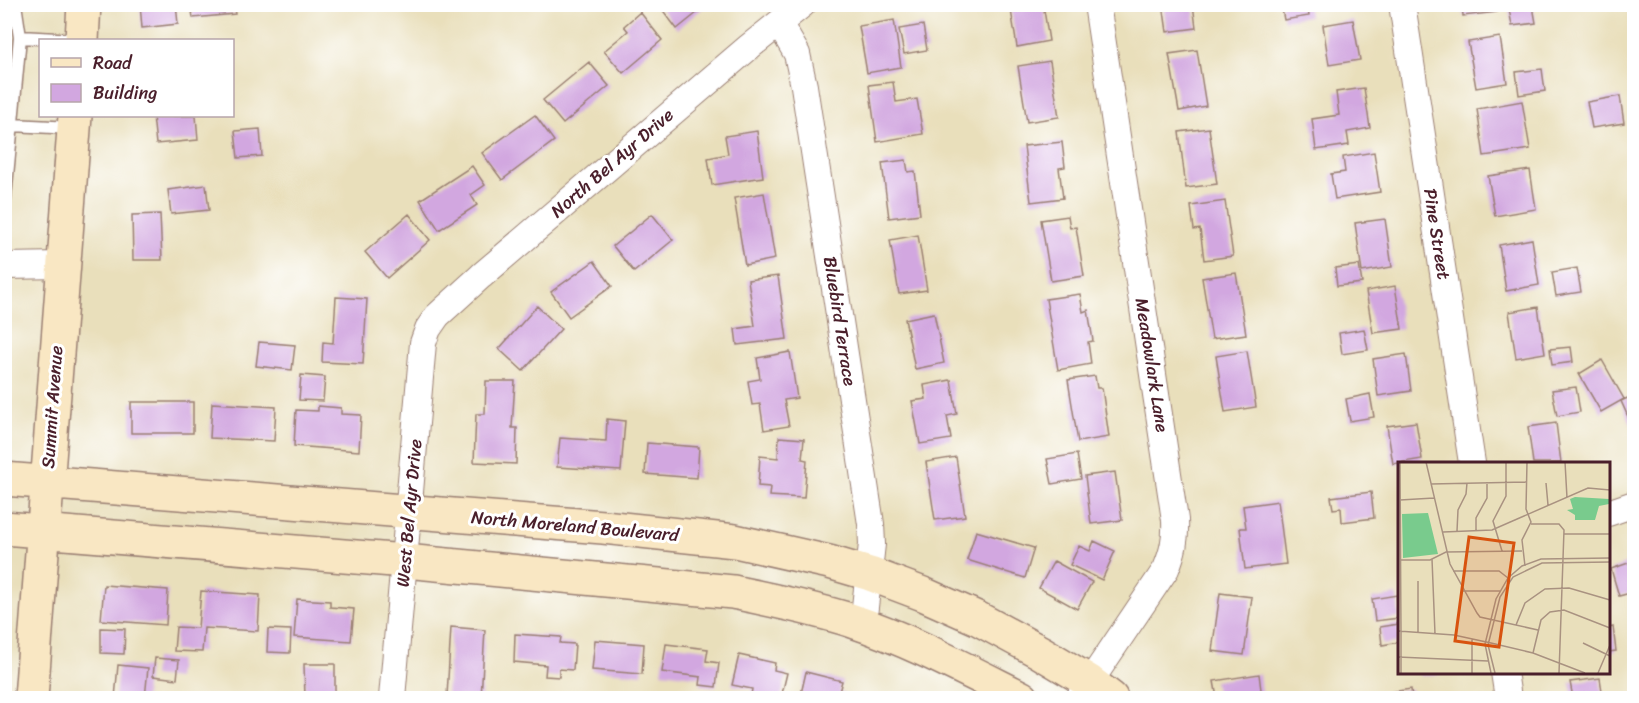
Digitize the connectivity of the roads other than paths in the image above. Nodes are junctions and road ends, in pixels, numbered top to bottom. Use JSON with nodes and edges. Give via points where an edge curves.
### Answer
{"nodes":[{"id":1,"x":15,"y":4,"type":"edge"},
{"id":2,"x":84,"y":4,"type":"edge"},
{"id":3,"x":802,"y":4,"type":"edge"},
{"id":4,"x":1097,"y":4,"type":"edge"},
{"id":5,"x":1402,"y":4,"type":"edge"},
{"id":6,"x":778,"y":23,"type":"junction"},
{"id":7,"x":20,"y":37,"type":"junction"},
{"id":8,"x":57,"y":39,"type":"edge"},
{"id":9,"x":82,"y":39,"type":"edge"},
{"id":10,"x":75,"y":122,"type":"edge"},
{"id":11,"x":12,"y":125,"type":"junction"},
{"id":12,"x":4,"y":208,"type":"edge"},
{"id":13,"x":63,"y":265,"type":"junction"},
{"id":14,"x":4,"y":266,"type":"edge"},
{"id":15,"x":428,"y":329,"type":"joint"},
{"id":16,"x":1472,"y":462,"type":"edge"},
{"id":17,"x":4,"y":479,"type":"edge"},
{"id":18,"x":46,"y":482,"type":"junction"},
{"id":19,"x":200,"y":494,"type":"junction"},
{"id":20,"x":1635,"y":504,"type":"edge"},
{"id":21,"x":409,"y":511,"type":"junction"},
{"id":22,"x":1609,"y":513,"type":"edge"},
{"id":23,"x":4,"y":528,"type":"edge"},
{"id":24,"x":44,"y":531,"type":"junction"},
{"id":25,"x":197,"y":544,"type":"junction"},
{"id":26,"x":405,"y":561,"type":"junction"},
{"id":27,"x":870,"y":574,"type":"junction"},
{"id":28,"x":863,"y":625,"type":"junction"},
{"id":29,"x":1504,"y":673,"type":"edge"},
{"id":30,"x":1093,"y":693,"type":"edge"},
{"id":31,"x":31,"y":699,"type":"edge"},
{"id":32,"x":392,"y":699,"type":"edge"},
{"id":33,"x":1022,"y":699,"type":"edge"},
{"id":34,"x":1508,"y":699,"type":"edge"}],
"edges":[{"from":1,"to":7,"type":"lane"},
{"from":2,"to":9,"type":"street"},
{"from":3,"to":6,"type":"street","name":"North Bel Ayr Drive"},
{"from":4,"to":30,"type":"street","name":"Meadowlark Lane","via":[[1176,538],[1166,569]]},
{"from":5,"to":16,"type":"street","name":"Pine Street"},
{"from":6,"to":15,"type":"street","name":"North Bel Ayr Drive","via":[[481,276]]},
{"from":6,"to":27,"type":"street","name":"Bluebird Terrace","via":[[797,54],[804,86],[871,524]]},
{"from":7,"to":8,"type":"lane"},
{"from":7,"to":11,"type":"lane"},
{"from":10,"to":11,"type":"lane"},
{"from":10,"to":13,"type":"street","name":"Summit Avenue"},
{"from":11,"to":12,"type":"lane"},
{"from":13,"to":14,"type":"street"},
{"from":13,"to":18,"type":"street","name":"Summit Avenue"},
{"from":15,"to":21,"type":"street","name":"West Bel Ayr Drive","via":[[423,343]]},
{"from":17,"to":18,"type":"street","name":"North Moreland Boulevard"},
{"from":18,"to":19,"type":"street","name":"North Moreland Boulevard"},
{"from":18,"to":24,"type":"street","name":"Summit Avenue"},
{"from":19,"to":21,"type":"street","name":"North Moreland Boulevard"},
{"from":19,"to":25,"type":"street"},
{"from":20,"to":22,"type":"street"},
{"from":21,"to":26,"type":"street","name":"West Bel Ayr Drive"},
{"from":21,"to":27,"type":"street","name":"North Moreland Boulevard","via":[[735,541]]},
{"from":23,"to":24,"type":"street"},
{"from":24,"to":25,"type":"street"},
{"from":24,"to":31,"type":"street","name":"Summit Avenue"},
{"from":25,"to":26,"type":"street"},
{"from":26,"to":28,"type":"street","via":[[733,592]]},
{"from":26,"to":32,"type":"street","name":"West Bel Ayr Drive"},
{"from":27,"to":28,"type":"street","name":"Bluebird Terrace"},
{"from":27,"to":30,"type":"street","name":"North Moreland Boulevard","via":[[977,618]]},
{"from":28,"to":33,"type":"street","via":[[934,654]]},
{"from":29,"to":34,"type":"street"}]}
